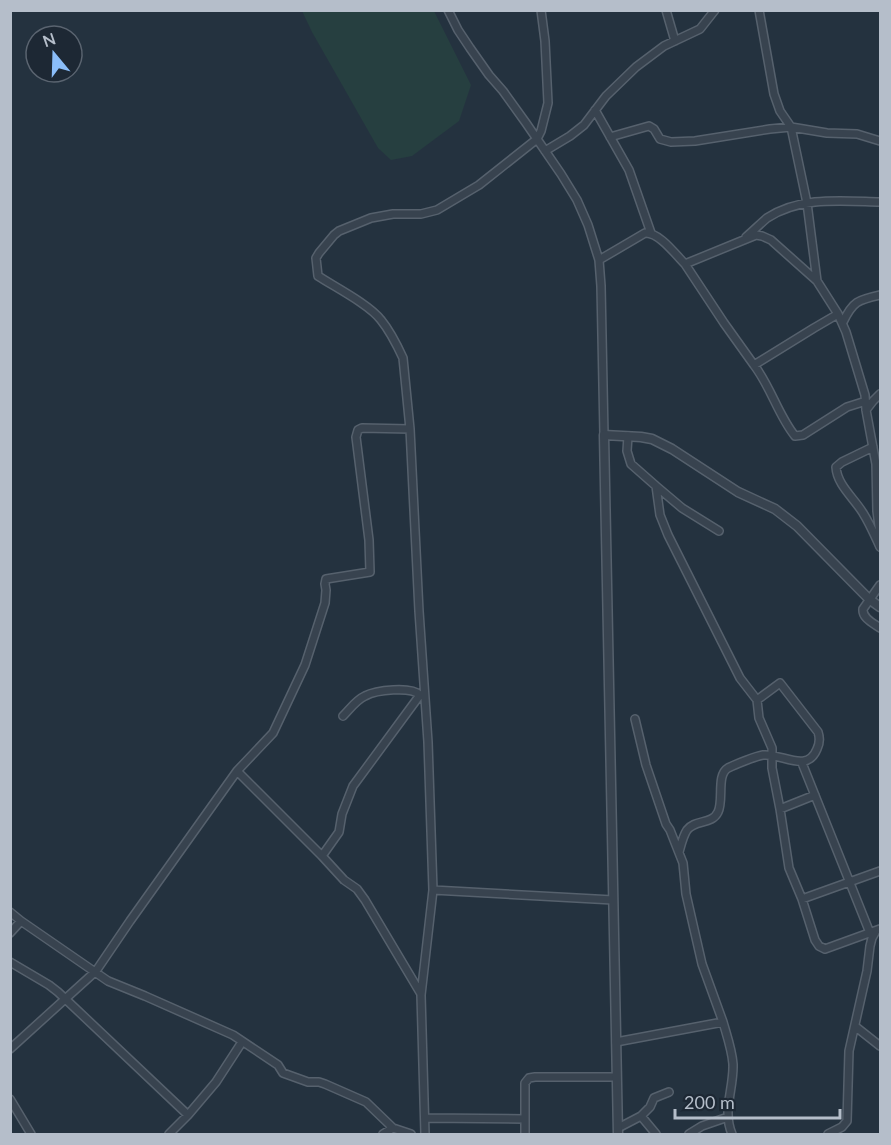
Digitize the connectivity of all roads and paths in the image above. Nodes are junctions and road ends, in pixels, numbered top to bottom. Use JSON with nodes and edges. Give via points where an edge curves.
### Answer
{"nodes":[{"id":1,"x":448,"y":10,"type":"edge"},
{"id":2,"x":541,"y":10,"type":"edge"},
{"id":3,"x":666,"y":10,"type":"edge"},
{"id":4,"x":759,"y":10,"type":"edge"},
{"id":5,"x":714,"y":11,"type":"edge"},
{"id":6,"x":675,"y":41,"type":"junction"},
{"id":7,"x":595,"y":110,"type":"junction"},
{"id":8,"x":791,"y":128,"type":"junction"},
{"id":9,"x":610,"y":137,"type":"junction"},
{"id":10,"x":537,"y":139,"type":"junction"},
{"id":11,"x":880,"y":141,"type":"edge"},
{"id":12,"x":545,"y":151,"type":"junction"},
{"id":13,"x":880,"y":202,"type":"edge"},
{"id":14,"x":807,"y":203,"type":"junction"},
{"id":15,"x":651,"y":233,"type":"junction"},
{"id":16,"x":743,"y":239,"type":"junction"},
{"id":17,"x":599,"y":260,"type":"junction"},
{"id":18,"x":684,"y":264,"type":"junction"},
{"id":19,"x":817,"y":281,"type":"junction"},
{"id":20,"x":880,"y":295,"type":"edge"},
{"id":21,"x":838,"y":314,"type":"junction"},
{"id":22,"x":843,"y":322,"type":"junction"},
{"id":23,"x":754,"y":365,"type":"junction"},
{"id":24,"x":880,"y":394,"type":"edge"},
{"id":25,"x":866,"y":401,"type":"junction"},
{"id":26,"x":866,"y":410,"type":"junction"},
{"id":27,"x":410,"y":429,"type":"junction"},
{"id":28,"x":604,"y":435,"type":"junction"},
{"id":29,"x":628,"y":436,"type":"junction"},
{"id":30,"x":873,"y":447,"type":"junction"},
{"id":31,"x":656,"y":486,"type":"junction"},
{"id":32,"x":719,"y":531,"type":"dead end"},
{"id":33,"x":880,"y":534,"type":"edge"},
{"id":34,"x":880,"y":547,"type":"edge"},
{"id":35,"x":880,"y":585,"type":"edge"},
{"id":36,"x":869,"y":599,"type":"junction"},
{"id":37,"x":880,"y":607,"type":"edge"},
{"id":38,"x":880,"y":628,"type":"edge"},
{"id":39,"x":422,"y":695,"type":"junction"},
{"id":40,"x":757,"y":700,"type":"junction"},
{"id":41,"x":344,"y":716,"type":"dead end"},
{"id":42,"x":636,"y":719,"type":"dead end"},
{"id":43,"x":771,"y":755,"type":"junction"},
{"id":44,"x":802,"y":763,"type":"junction"},
{"id":45,"x":237,"y":771,"type":"junction"},
{"id":46,"x":815,"y":795,"type":"junction"},
{"id":47,"x":780,"y":809,"type":"junction"},
{"id":48,"x":678,"y":852,"type":"junction"},
{"id":49,"x":322,"y":856,"type":"junction"},
{"id":50,"x":880,"y":871,"type":"edge"},
{"id":51,"x":850,"y":882,"type":"junction"},
{"id":52,"x":433,"y":890,"type":"junction"},
{"id":53,"x":802,"y":899,"type":"junction"},
{"id":54,"x":613,"y":900,"type":"junction"},
{"id":55,"x":10,"y":912,"type":"edge"},
{"id":56,"x":21,"y":921,"type":"junction"},
{"id":57,"x":876,"y":931,"type":"edge"},
{"id":58,"x":10,"y":933,"type":"edge"},
{"id":59,"x":857,"y":937,"type":"junction"},
{"id":60,"x":870,"y":946,"type":"junction"},
{"id":61,"x":10,"y":962,"type":"edge"},
{"id":62,"x":96,"y":972,"type":"junction"},
{"id":63,"x":421,"y":995,"type":"junction"},
{"id":64,"x":64,"y":999,"type":"junction"},
{"id":65,"x":723,"y":1023,"type":"junction"},
{"id":66,"x":856,"y":1027,"type":"junction"},
{"id":67,"x":242,"y":1042,"type":"junction"},
{"id":68,"x":616,"y":1042,"type":"junction"},
{"id":69,"x":880,"y":1046,"type":"edge"},
{"id":70,"x":10,"y":1049,"type":"edge"},
{"id":71,"x":616,"y":1077,"type":"junction"},
{"id":72,"x":669,"y":1092,"type":"dead end"},
{"id":73,"x":10,"y":1099,"type":"edge"},
{"id":74,"x":14,"y":1112,"type":"edge"},
{"id":75,"x":188,"y":1115,"type":"junction"},
{"id":76,"x":641,"y":1116,"type":"junction"},
{"id":77,"x":728,"y":1117,"type":"junction"},
{"id":78,"x":425,"y":1118,"type":"junction"},
{"id":79,"x":524,"y":1119,"type":"junction"},
{"id":80,"x":393,"y":1128,"type":"junction"},
{"id":81,"x":618,"y":1131,"type":"edge"},
{"id":82,"x":31,"y":1134,"type":"edge"},
{"id":83,"x":169,"y":1134,"type":"edge"},
{"id":84,"x":382,"y":1134,"type":"edge"},
{"id":85,"x":411,"y":1134,"type":"edge"},
{"id":86,"x":425,"y":1134,"type":"edge"},
{"id":87,"x":525,"y":1134,"type":"edge"},
{"id":88,"x":656,"y":1134,"type":"edge"},
{"id":89,"x":689,"y":1134,"type":"edge"},
{"id":90,"x":732,"y":1134,"type":"edge"},
{"id":91,"x":828,"y":1134,"type":"edge"}],
"edges":[{"from":1,"to":10,"type":"street","via":[[470,48]]},
{"from":2,"to":10,"type":"street","via":[[548,103]]},
{"from":3,"to":6,"type":"street"},
{"from":4,"to":8,"type":"street","via":[[774,94]]},
{"from":5,"to":6,"type":"street","via":[[700,29]]},
{"from":6,"to":7,"type":"street","via":[[636,67]]},
{"from":7,"to":9,"type":"street"},
{"from":7,"to":12,"type":"street","via":[[578,130]]},
{"from":8,"to":9,"type":"street","via":[[677,142],[662,140],[646,126]]},
{"from":8,"to":11,"type":"street","via":[[857,134]]},
{"from":8,"to":14,"type":"street"},
{"from":9,"to":15,"type":"street","via":[[629,170]]},
{"from":10,"to":12,"type":"street"},
{"from":10,"to":27,"type":"street","via":[[479,185],[437,210],[366,219],[334,235],[316,258],[318,276],[371,309],[398,347],[403,358]]},
{"from":12,"to":17,"type":"street","via":[[577,200]]},
{"from":13,"to":14,"type":"street"},
{"from":14,"to":16,"type":"street","via":[[769,218]]},
{"from":14,"to":19,"type":"street"},
{"from":15,"to":17,"type":"street","via":[[640,235]]},
{"from":15,"to":18,"type":"street"},
{"from":16,"to":18,"type":"street"},
{"from":16,"to":19,"type":"street","via":[[756,235],[771,240]]},
{"from":17,"to":28,"type":"street"},
{"from":18,"to":23,"type":"street"},
{"from":19,"to":21,"type":"street"},
{"from":20,"to":22,"type":"street","via":[[855,303]]},
{"from":21,"to":22,"type":"street"},
{"from":21,"to":23,"type":"street"},
{"from":22,"to":25,"type":"street"},
{"from":23,"to":25,"type":"street","via":[[795,436]]},
{"from":24,"to":26,"type":"street"},
{"from":25,"to":26,"type":"street"},
{"from":26,"to":30,"type":"street"},
{"from":27,"to":39,"type":"street"},
{"from":27,"to":45,"type":"street","via":[[358,430],[370,572],[326,579],[321,618],[281,717],[273,733]]},
{"from":28,"to":29,"type":"street"},
{"from":28,"to":54,"type":"street"},
{"from":29,"to":31,"type":"street","via":[[628,457]]},
{"from":29,"to":36,"type":"street","via":[[662,443],[738,492],[783,514]]},
{"from":30,"to":33,"type":"street"},
{"from":30,"to":34,"type":"street","via":[[842,462],[836,471],[865,515]]},
{"from":31,"to":32,"type":"street"},
{"from":31,"to":40,"type":"street","via":[[668,536],[740,678]]},
{"from":35,"to":36,"type":"street"},
{"from":36,"to":37,"type":"street"},
{"from":36,"to":38,"type":"street","via":[[862,614]]},
{"from":39,"to":41,"type":"street","via":[[406,690],[368,695]]},
{"from":39,"to":49,"type":"street","via":[[353,786],[339,832]]},
{"from":39,"to":52,"type":"street","via":[[428,742]]},
{"from":40,"to":43,"type":"street"},
{"from":40,"to":44,"type":"street","via":[[780,683],[818,732],[817,751]]},
{"from":42,"to":48,"type":"street","via":[[646,765]]},
{"from":43,"to":44,"type":"street"},
{"from":43,"to":47,"type":"street"},
{"from":43,"to":48,"type":"street","via":[[762,755],[723,772],[718,814],[687,829]]},
{"from":44,"to":46,"type":"street"},
{"from":45,"to":49,"type":"street"},
{"from":45,"to":62,"type":"street"},
{"from":46,"to":47,"type":"street"},
{"from":46,"to":51,"type":"street"},
{"from":47,"to":53,"type":"street","via":[[789,868]]},
{"from":48,"to":65,"type":"street","via":[[702,964]]},
{"from":49,"to":63,"type":"street","via":[[365,900]]},
{"from":50,"to":51,"type":"street"},
{"from":51,"to":53,"type":"street"},
{"from":51,"to":57,"type":"street"},
{"from":52,"to":54,"type":"street"},
{"from":52,"to":63,"type":"street"},
{"from":53,"to":59,"type":"street","via":[[819,946],[825,949]]},
{"from":54,"to":68,"type":"street"},
{"from":55,"to":56,"type":"street"},
{"from":56,"to":58,"type":"street"},
{"from":56,"to":62,"type":"street"},
{"from":57,"to":59,"type":"street"},
{"from":57,"to":60,"type":"street"},
{"from":59,"to":60,"type":"street"},
{"from":60,"to":66,"type":"street"},
{"from":61,"to":64,"type":"street","via":[[49,985]]},
{"from":62,"to":64,"type":"street"},
{"from":62,"to":67,"type":"street"},
{"from":63,"to":78,"type":"street"},
{"from":64,"to":70,"type":"street"},
{"from":64,"to":75,"type":"street"},
{"from":65,"to":68,"type":"street"},
{"from":65,"to":77,"type":"street","via":[[733,1066]]},
{"from":66,"to":69,"type":"street"},
{"from":66,"to":91,"type":"street","via":[[849,1051],[847,1121]]},
{"from":67,"to":75,"type":"street"},
{"from":67,"to":80,"type":"street","via":[[278,1065],[283,1073],[325,1084],[366,1102]]},
{"from":68,"to":71,"type":"street"},
{"from":71,"to":79,"type":"street","via":[[529,1078],[525,1083]]},
{"from":71,"to":81,"type":"street"},
{"from":72,"to":76,"type":"street","via":[[654,1098]]},
{"from":73,"to":74,"type":"street"},
{"from":74,"to":82,"type":"street"},
{"from":75,"to":83,"type":"street"},
{"from":76,"to":81,"type":"street"},
{"from":76,"to":88,"type":"street"},
{"from":77,"to":89,"type":"street"},
{"from":77,"to":90,"type":"street"},
{"from":78,"to":79,"type":"street"},
{"from":78,"to":86,"type":"street"},
{"from":79,"to":87,"type":"street"},
{"from":80,"to":84,"type":"street"},
{"from":80,"to":85,"type":"street"}]}
